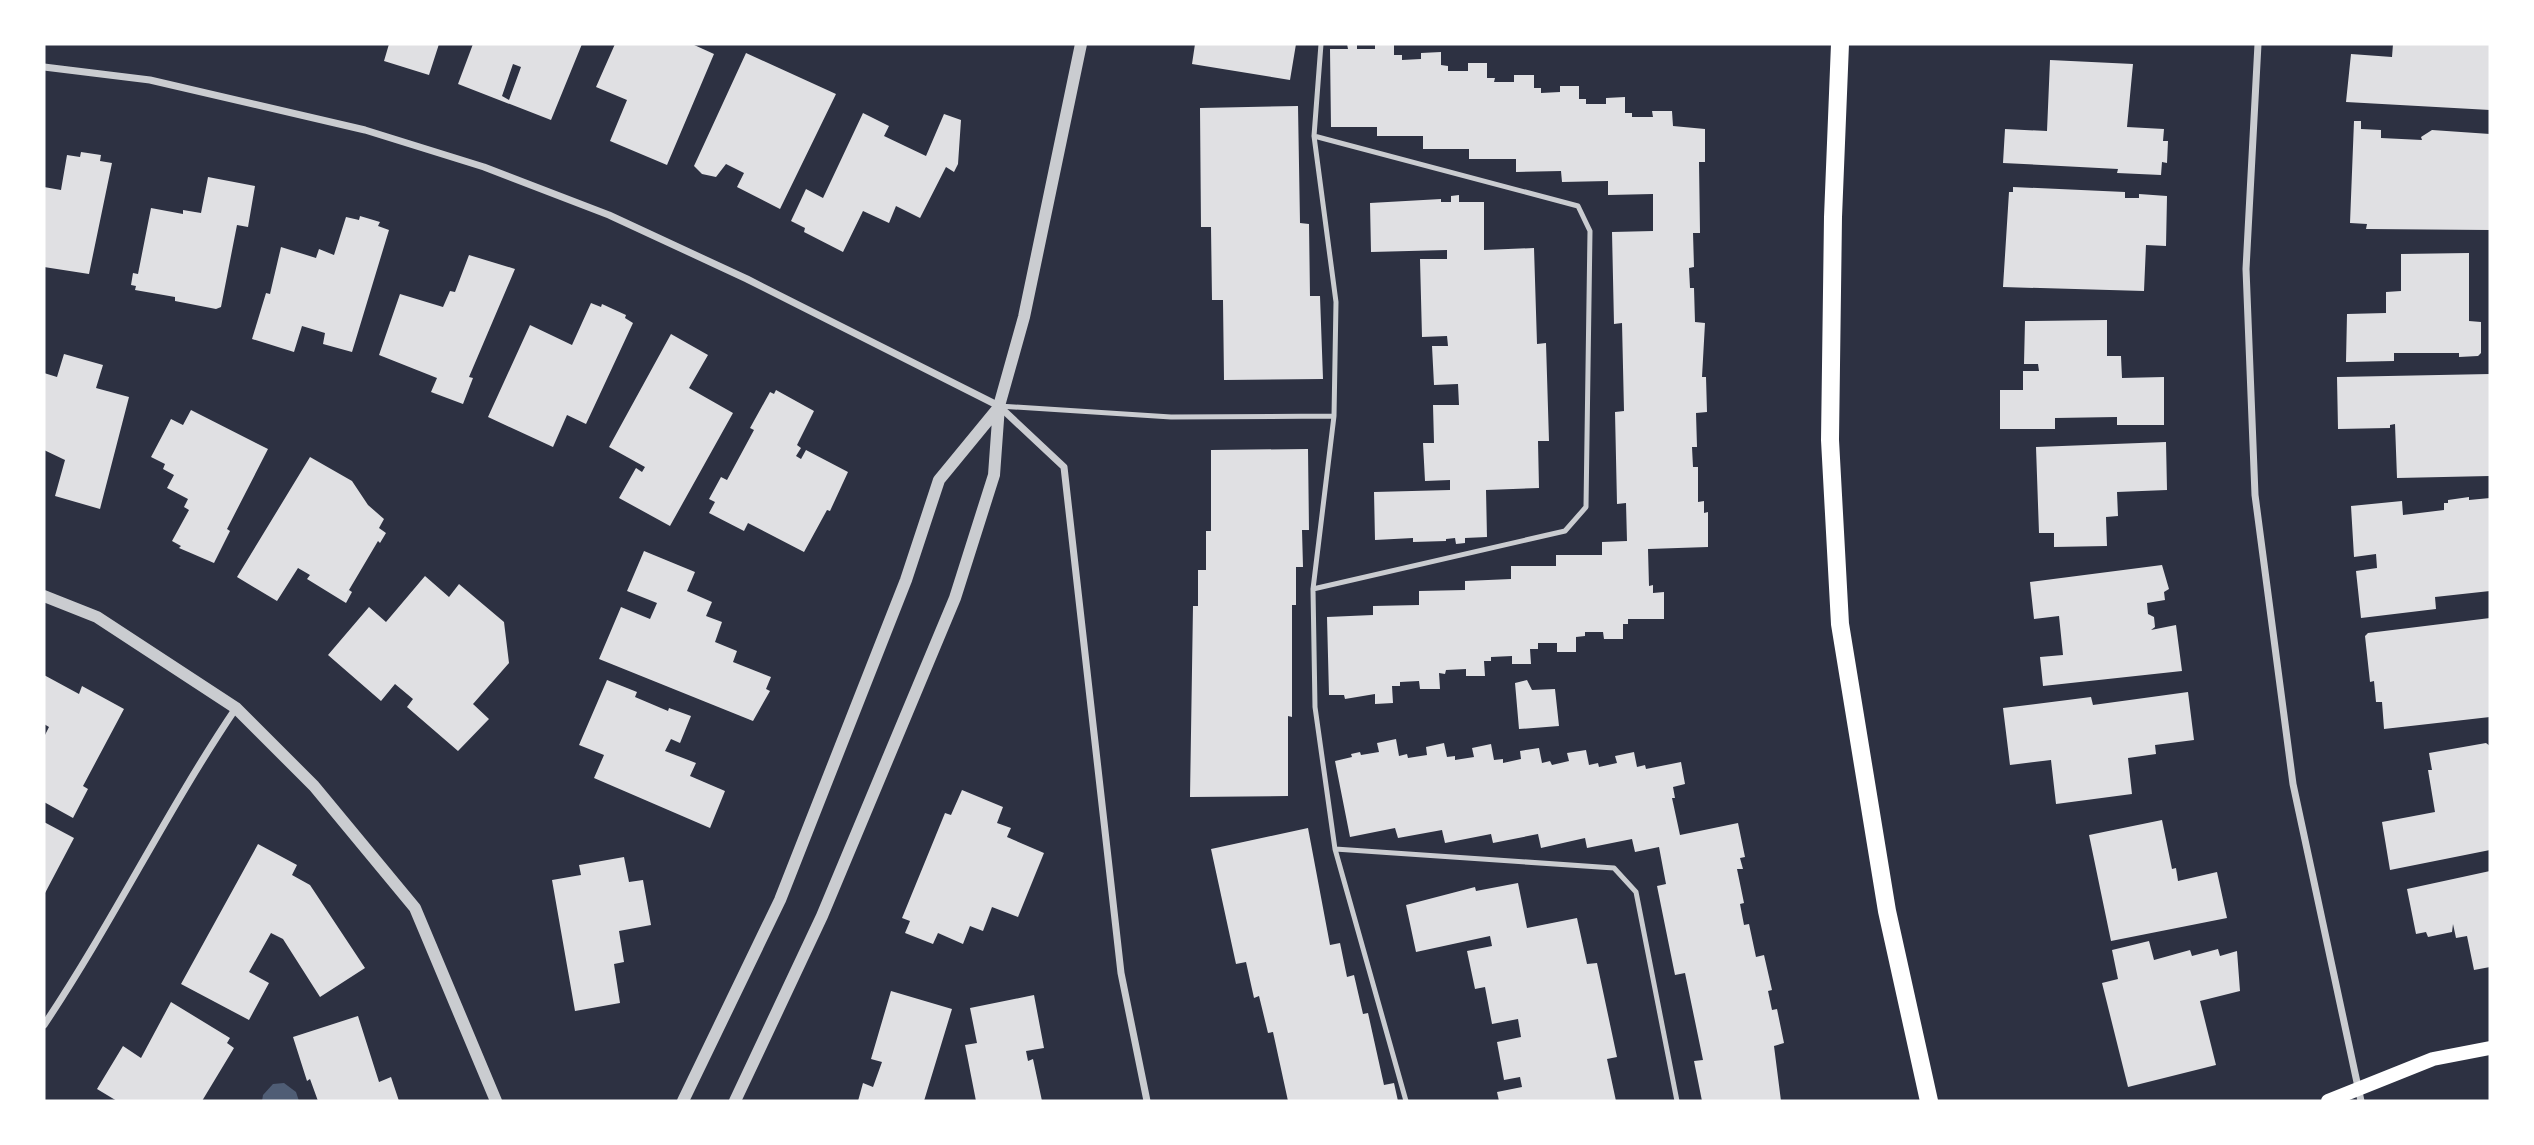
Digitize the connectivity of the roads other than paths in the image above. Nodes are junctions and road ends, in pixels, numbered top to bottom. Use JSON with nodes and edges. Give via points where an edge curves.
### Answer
{"nodes":[{"id":1,"x":1081,"y":44,"type":"edge"},
{"id":2,"x":1321,"y":44,"type":"edge"},
{"id":3,"x":1840,"y":44,"type":"edge"},
{"id":4,"x":2258,"y":44,"type":"edge"},
{"id":5,"x":44,"y":66,"type":"edge"},
{"id":6,"x":1314,"y":136,"type":"junction"},
{"id":7,"x":999,"y":406,"type":"junction"},
{"id":8,"x":1334,"y":416,"type":"junction"},
{"id":9,"x":1313,"y":589,"type":"junction"},
{"id":10,"x":44,"y":596,"type":"edge"},
{"id":11,"x":236,"y":708,"type":"junction"},
{"id":12,"x":1335,"y":849,"type":"junction"},
{"id":13,"x":44,"y":1025,"type":"edge"},
{"id":14,"x":2490,"y":1048,"type":"edge"},
{"id":15,"x":2359,"y":1095,"type":"edge"},
{"id":16,"x":496,"y":1101,"type":"edge"},
{"id":17,"x":683,"y":1101,"type":"edge"},
{"id":18,"x":735,"y":1101,"type":"edge"},
{"id":19,"x":1147,"y":1101,"type":"edge"},
{"id":20,"x":1406,"y":1101,"type":"edge"},
{"id":21,"x":1677,"y":1101,"type":"edge"},
{"id":22,"x":1929,"y":1101,"type":"edge"},
{"id":23,"x":2328,"y":1101,"type":"edge"}],
"edges":[{"from":1,"to":7,"type":"street","via":[[1024,317]]},
{"from":2,"to":6,"type":"lane"},
{"from":3,"to":22,"type":"main road","via":[[1830,440],[1840,624],[1887,911]]},
{"from":4,"to":15,"type":"street","via":[[2246,269],[2255,495],[2293,784]]},
{"from":5,"to":7,"type":"street","via":[[150,80],[264,105],[484,167],[634,226]]},
{"from":6,"to":8,"type":"lane","via":[[1336,302]]},
{"from":6,"to":9,"type":"lane","via":[[1578,206],[1590,231],[1586,507],[1565,531]]},
{"from":7,"to":8,"type":"lane","via":[[1171,417]]},
{"from":7,"to":17,"type":"street","via":[[939,480],[906,580],[780,900]]},
{"from":7,"to":18,"type":"street","via":[[994,475],[955,598],[822,916]]},
{"from":7,"to":19,"type":"street","via":[[1064,467],[1121,973]]},
{"from":8,"to":9,"type":"lane"},
{"from":9,"to":12,"type":"lane","via":[[1315,707]]},
{"from":10,"to":11,"type":"street","via":[[97,617]]},
{"from":11,"to":13,"type":"street"},
{"from":11,"to":16,"type":"street","via":[[314,786],[415,908]]},
{"from":12,"to":20,"type":"lane"},
{"from":12,"to":21,"type":"lane","via":[[1614,868],[1636,892]]},
{"from":14,"to":15,"type":"main road","via":[[2433,1059]]},
{"from":15,"to":23,"type":"main road"}]}
